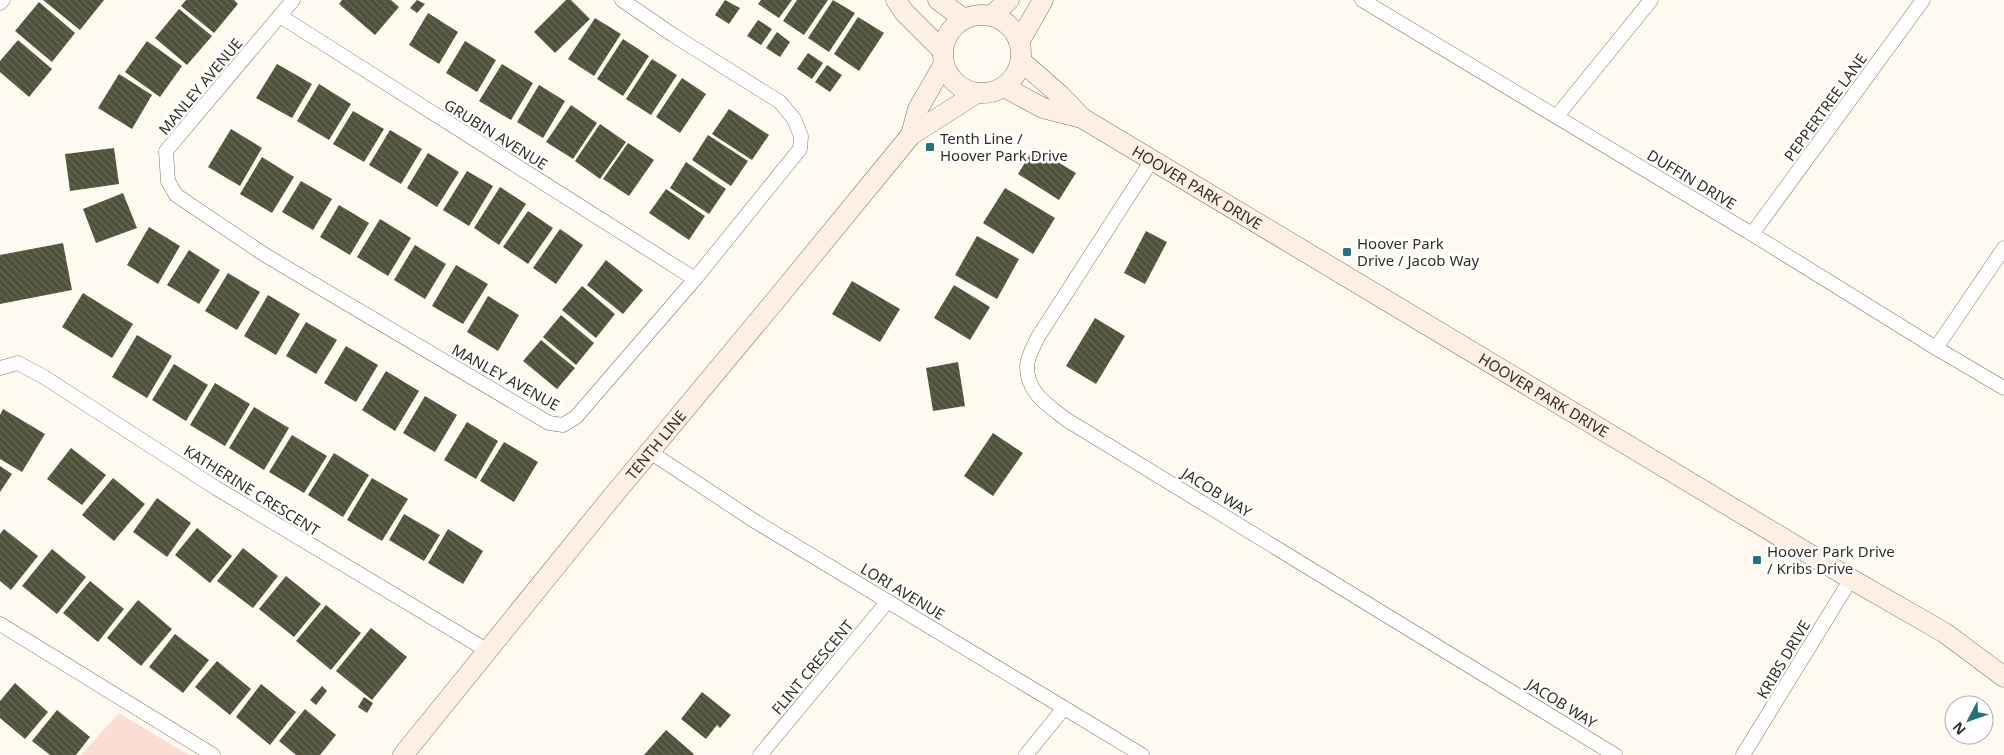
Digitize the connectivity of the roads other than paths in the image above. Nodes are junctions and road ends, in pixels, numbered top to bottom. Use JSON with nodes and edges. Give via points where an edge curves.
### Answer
{"nodes":[{"id":1,"x":3,"y":0,"type":"edge"},
{"id":2,"x":294,"y":0,"type":"edge"},
{"id":3,"x":622,"y":0,"type":"edge"},
{"id":4,"x":896,"y":0,"type":"edge"},
{"id":5,"x":938,"y":0,"type":"edge"},
{"id":6,"x":1009,"y":0,"type":"edge"},
{"id":7,"x":1043,"y":0,"type":"edge"},
{"id":8,"x":1651,"y":0,"type":"edge"},
{"id":9,"x":1924,"y":0,"type":"edge"},
{"id":10,"x":1371,"y":2,"type":"edge"},
{"id":11,"x":0,"y":3,"type":"edge"},
{"id":12,"x":280,"y":16,"type":"junction"},
{"id":13,"x":991,"y":16,"type":"junction"},
{"id":14,"x":964,"y":19,"type":"junction"},
{"id":15,"x":1020,"y":52,"type":"junction"},
{"id":16,"x":943,"y":58,"type":"junction"},
{"id":17,"x":1004,"y":87,"type":"junction"},
{"id":18,"x":977,"y":94,"type":"junction"},
{"id":19,"x":1557,"y":116,"type":"junction"},
{"id":20,"x":1082,"y":118,"type":"junction"},
{"id":21,"x":911,"y":135,"type":"junction"},
{"id":22,"x":1152,"y":160,"type":"junction"},
{"id":23,"x":1752,"y":234,"type":"junction"},
{"id":24,"x":2004,"y":248,"type":"edge"},
{"id":25,"x":694,"y":279,"type":"junction"},
{"id":26,"x":1936,"y":348,"type":"junction"},
{"id":27,"x":0,"y":368,"type":"edge"},
{"id":28,"x":2004,"y":388,"type":"edge"},
{"id":29,"x":650,"y":452,"type":"junction"},
{"id":30,"x":1851,"y":579,"type":"junction"},
{"id":31,"x":888,"y":601,"type":"junction"},
{"id":32,"x":0,"y":624,"type":"edge"},
{"id":33,"x":488,"y":652,"type":"junction"},
{"id":34,"x":2004,"y":677,"type":"edge"},
{"id":35,"x":1064,"y":708,"type":"junction"},
{"id":36,"x":213,"y":755,"type":"edge"},
{"id":37,"x":403,"y":755,"type":"edge"},
{"id":38,"x":760,"y":755,"type":"edge"},
{"id":39,"x":1026,"y":755,"type":"edge"},
{"id":40,"x":1142,"y":755,"type":"edge"},
{"id":41,"x":1615,"y":755,"type":"edge"},
{"id":42,"x":1743,"y":755,"type":"edge"}],
"edges":[{"from":1,"to":11,"type":"street"},
{"from":2,"to":12,"type":"street","name":"MANLEY AVENUE"},
{"from":3,"to":25,"type":"street","name":"MANLEY AVENUE","via":[[780,102],[794,119],[801,136],[800,149]]},
{"from":4,"to":16,"type":"street"},
{"from":5,"to":14,"type":"street"},
{"from":6,"to":13,"type":"street"},
{"from":7,"to":15,"type":"street"},
{"from":8,"to":19,"type":"street"},
{"from":9,"to":23,"type":"street","name":"PEPPERTREE LANE"},
{"from":10,"to":19,"type":"street","name":"DUFFIN DRIVE"},
{"from":12,"to":25,"type":"street","name":"GRUBIN AVENUE"},
{"from":12,"to":25,"type":"street","name":"MANLEY AVENUE","via":[[166,151],[168,181],[176,194],[265,255],[549,423],[563,425],[576,417]]},
{"from":13,"to":14,"type":"street","via":[[977,15]]},
{"from":13,"to":15,"type":"street","via":[[1013,30]]},
{"from":14,"to":16,"type":"street","via":[[946,38]]},
{"from":15,"to":17,"type":"street","via":[[1017,72]]},
{"from":15,"to":20,"type":"street","name":"HOOVER PARK DRIVE"},
{"from":16,"to":18,"type":"street","via":[[948,75],[956,84]]},
{"from":16,"to":21,"type":"street","name":"TENTH LINE","via":[[918,109]]},
{"from":17,"to":18,"type":"street","via":[[987,94]]},
{"from":17,"to":20,"type":"street","name":"HOOVER PARK DRIVE","via":[[1043,108]]},
{"from":18,"to":21,"type":"street","name":"TENTH LINE"},
{"from":19,"to":23,"type":"street","name":"DUFFIN DRIVE"},
{"from":20,"to":22,"type":"street","name":"HOOVER PARK DRIVE"},
{"from":21,"to":29,"type":"street","name":"TENTH LINE"},
{"from":22,"to":30,"type":"street","name":"HOOVER PARK DRIVE"},
{"from":22,"to":41,"type":"street","name":"JACOB WAY","via":[[1038,337],[1027,367],[1036,395],[1067,420]]},
{"from":23,"to":26,"type":"street","name":"DUFFIN DRIVE"},
{"from":24,"to":26,"type":"street"},
{"from":26,"to":28,"type":"street","name":"DUFFIN DRIVE"},
{"from":27,"to":33,"type":"street","name":"KATHERINE CRESCENT","via":[[18,363],[44,377],[216,488]]},
{"from":29,"to":31,"type":"street","name":"LORI AVENUE"},
{"from":29,"to":33,"type":"street","name":"TENTH LINE"},
{"from":30,"to":34,"type":"street","name":"HOOVER PARK DRIVE","via":[[1945,633]]},
{"from":30,"to":42,"type":"street","name":"KRIBS DRIVE"},
{"from":31,"to":35,"type":"street","name":"LORI AVENUE"},
{"from":31,"to":38,"type":"street","name":"FLINT CRESCENT"},
{"from":32,"to":36,"type":"street"},
{"from":33,"to":37,"type":"street","name":"TENTH LINE"},
{"from":35,"to":39,"type":"street"},
{"from":35,"to":40,"type":"street","name":"LORI AVENUE"}]}
